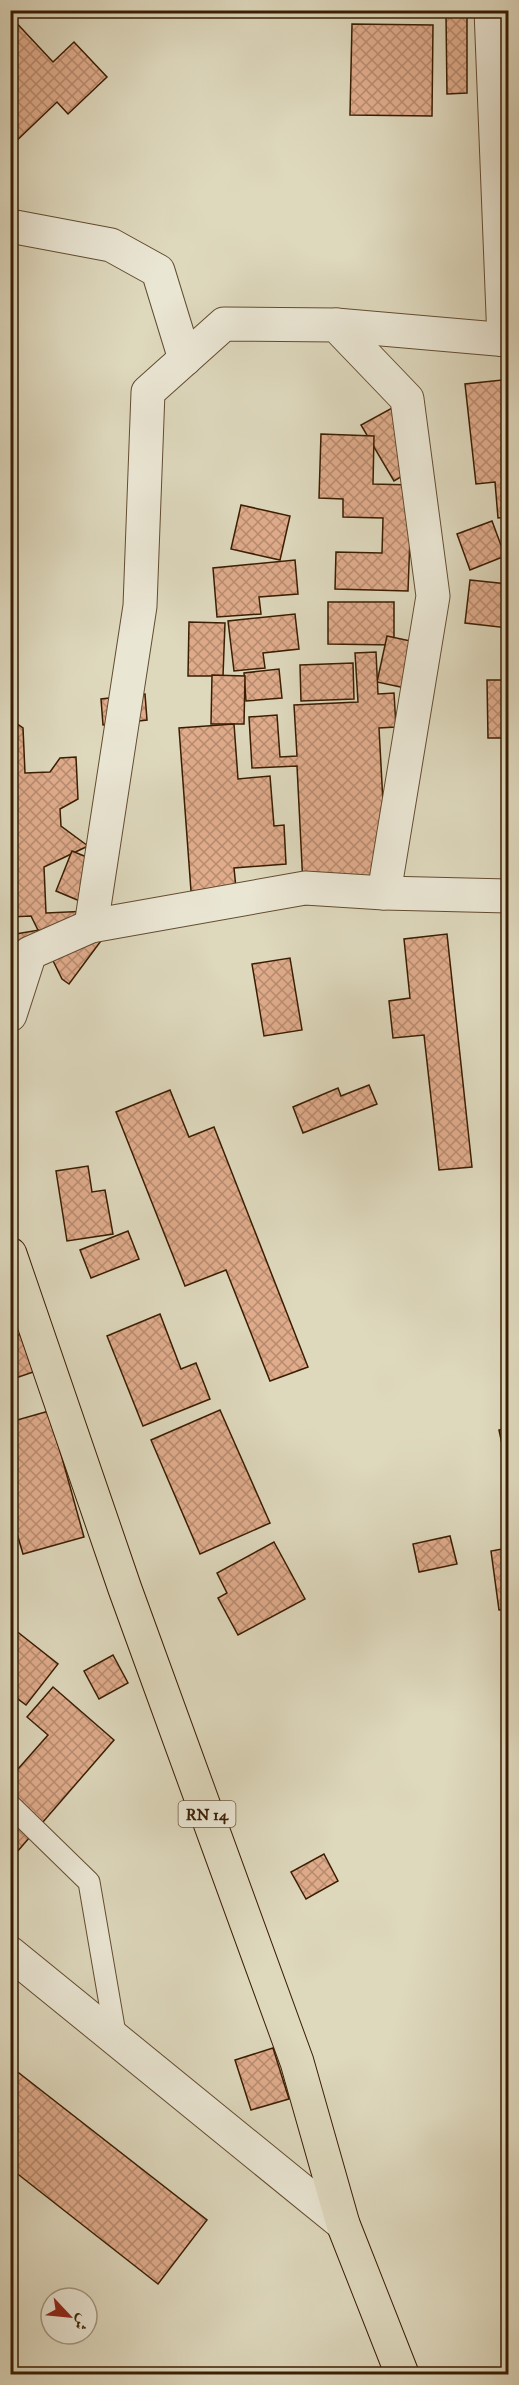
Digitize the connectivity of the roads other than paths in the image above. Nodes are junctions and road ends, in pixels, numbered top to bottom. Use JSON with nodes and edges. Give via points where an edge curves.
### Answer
{"nodes":[{"id":1,"x":491,"y":10,"type":"edge"},
{"id":2,"x":10,"y":226,"type":"edge"},
{"id":3,"x":336,"y":325,"type":"junction"},
{"id":4,"x":506,"y":340,"type":"edge"},
{"id":5,"x":185,"y":359,"type":"junction"},
{"id":6,"x":384,"y":893,"type":"junction"},
{"id":7,"x":508,"y":896,"type":"edge"},
{"id":8,"x":92,"y":926,"type":"junction"},
{"id":9,"x":10,"y":1015,"type":"edge"},
{"id":10,"x":10,"y":1254,"type":"edge"},
{"id":11,"x":10,"y":1805,"type":"edge"},
{"id":12,"x":10,"y":1953,"type":"edge"},
{"id":13,"x":116,"y":2039,"type":"junction"},
{"id":14,"x":343,"y":2224,"type":"junction"},
{"id":15,"x":402,"y":2374,"type":"edge"}],
"edges":[{"from":1,"to":4,"type":"street"},
{"from":2,"to":5,"type":"street","via":[[111,245],[158,271]]},
{"from":3,"to":4,"type":"street"},
{"from":3,"to":5,"type":"street","via":[[224,324]]},
{"from":3,"to":6,"type":"street","via":[[407,399],[433,596]]},
{"from":5,"to":8,"type":"street","via":[[148,392],[140,606]]},
{"from":6,"to":7,"type":"street"},
{"from":6,"to":8,"type":"street","via":[[305,888]]},
{"from":8,"to":9,"type":"street","via":[[30,953]]},
{"from":10,"to":14,"type":"main road","number":"RN 14","via":[[125,1589],[297,2062]]},
{"from":11,"to":13,"type":"lane","via":[[89,1882]]},
{"from":12,"to":13,"type":"street"},
{"from":13,"to":14,"type":"street"},
{"from":14,"to":15,"type":"main road","number":"RN 14"}]}
